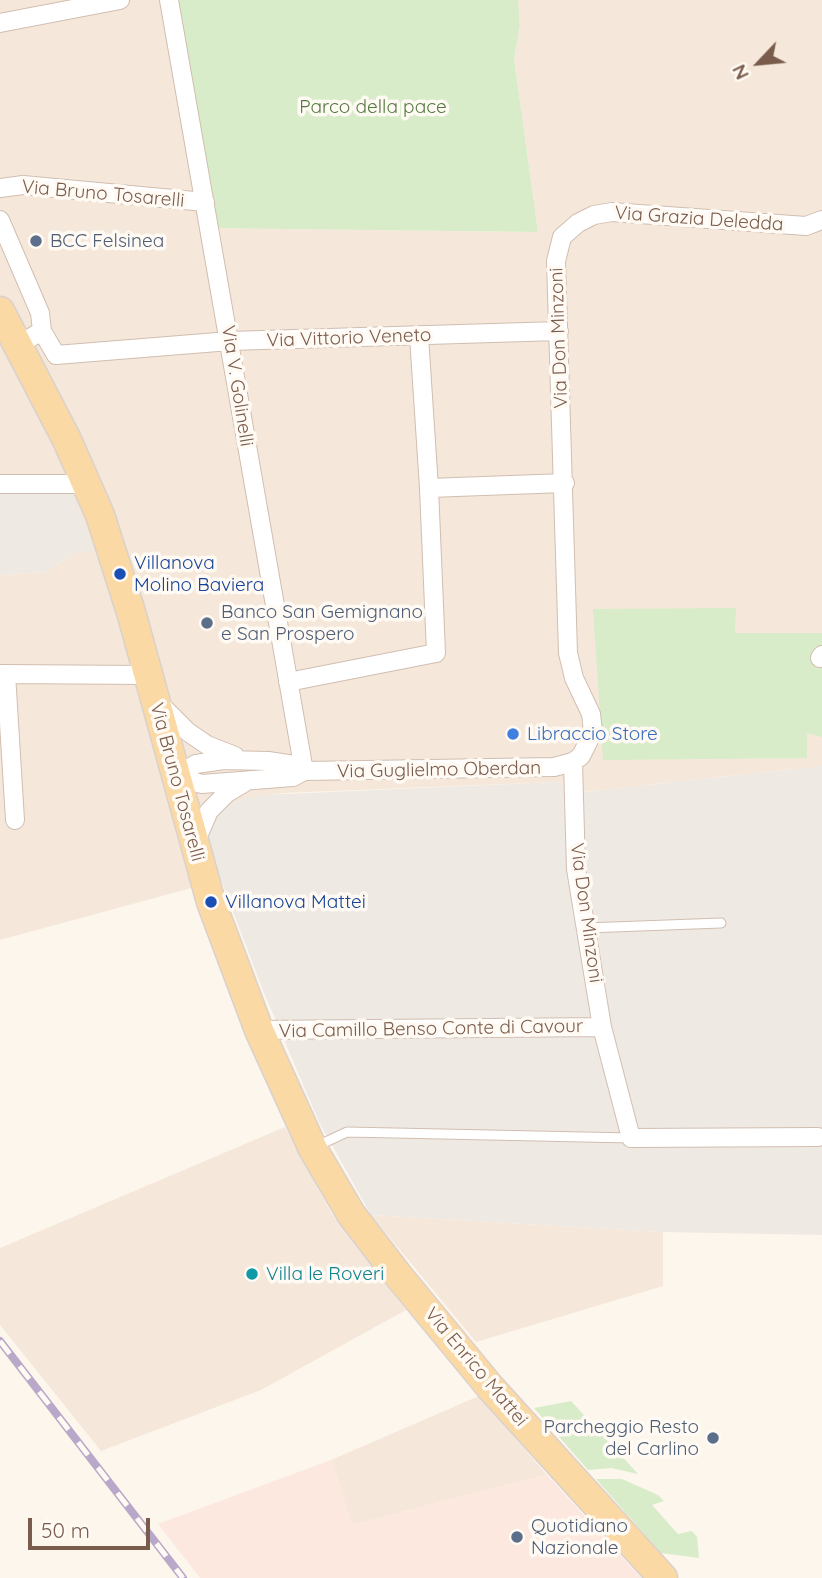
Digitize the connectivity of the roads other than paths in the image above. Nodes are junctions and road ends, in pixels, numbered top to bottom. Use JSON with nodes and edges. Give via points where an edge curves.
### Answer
{"nodes":[{"id":1,"x":120,"y":0,"type":"edge"},
{"id":2,"x":169,"y":0,"type":"edge"},
{"id":3,"x":0,"y":23,"type":"edge"},
{"id":4,"x":0,"y":188,"type":"edge"},
{"id":5,"x":205,"y":202,"type":"junction"},
{"id":6,"x":0,"y":220,"type":"edge"},
{"id":7,"x":822,"y":220,"type":"edge"},
{"id":8,"x":578,"y":223,"type":"joint"},
{"id":9,"x":0,"y":311,"type":"edge"},
{"id":10,"x":42,"y":331,"type":"junction"},
{"id":11,"x":559,"y":331,"type":"junction"},
{"id":12,"x":419,"y":336,"type":"junction"},
{"id":13,"x":230,"y":341,"type":"junction"},
{"id":14,"x":18,"y":345,"type":"junction"},
{"id":15,"x":565,"y":483,"type":"junction"},
{"id":16,"x":0,"y":484,"type":"edge"},
{"id":17,"x":88,"y":484,"type":"junction"},
{"id":18,"x":429,"y":488,"type":"junction"},
{"id":19,"x":3,"y":674,"type":"edge"},
{"id":20,"x":288,"y":682,"type":"junction"},
{"id":21,"x":151,"y":686,"type":"junction"},
{"id":22,"x":245,"y":759,"type":"junction"},
{"id":23,"x":573,"y":762,"type":"junction"},
{"id":24,"x":304,"y":771,"type":"junction"},
{"id":25,"x":176,"y":777,"type":"junction"},
{"id":26,"x":249,"y":781,"type":"junction"},
{"id":27,"x":15,"y":820,"type":"dead end"},
{"id":28,"x":194,"y":846,"type":"junction"},
{"id":29,"x":721,"y":923,"type":"dead end"},
{"id":30,"x":586,"y":928,"type":"junction"},
{"id":31,"x":602,"y":1027,"type":"junction"},
{"id":32,"x":260,"y":1030,"type":"junction"},
{"id":33,"x":818,"y":1137,"type":"dead end"},
{"id":34,"x":631,"y":1138,"type":"junction"},
{"id":35,"x":313,"y":1149,"type":"junction"},
{"id":36,"x":351,"y":1214,"type":"joint"},
{"id":37,"x":663,"y":1578,"type":"edge"}],
"edges":[{"from":1,"to":3,"type":"street"},
{"from":2,"to":5,"type":"street","name":"Via V. Golinelli"},
{"from":4,"to":5,"type":"street","name":"Via Bruno Tosarelli","via":[[23,185]]},
{"from":5,"to":13,"type":"street","name":"Via V. Golinelli"},
{"from":6,"to":10,"type":"street","via":[[40,313]]},
{"from":7,"to":8,"type":"street","name":"Via Grazia Deledda","via":[[806,226],[612,212]]},
{"from":8,"to":11,"type":"street","name":"Via Don Minzoni","via":[[562,237],[556,261]]},
{"from":9,"to":14,"type":"main road","name":"Via Bruno Tosarelli"},
{"from":10,"to":13,"type":"street","name":"Via Vittorio Veneto","via":[[56,355]]},
{"from":10,"to":14,"type":"street"},
{"from":11,"to":12,"type":"street","name":"Via Vittorio Veneto"},
{"from":11,"to":15,"type":"street","name":"Via Don Minzoni"},
{"from":12,"to":13,"type":"street","name":"Via Vittorio Veneto"},
{"from":12,"to":18,"type":"street"},
{"from":13,"to":20,"type":"street","name":"Via V. Golinelli"},
{"from":14,"to":17,"type":"main road","name":"Via Bruno Tosarelli"},
{"from":15,"to":18,"type":"street"},
{"from":15,"to":23,"type":"street","name":"Via Don Minzoni","via":[[568,653],[574,678],[592,714],[593,732],[588,747]]},
{"from":16,"to":17,"type":"street"},
{"from":17,"to":21,"type":"main road","name":"Via Bruno Tosarelli","via":[[120,574]]},
{"from":18,"to":20,"type":"street","via":[[436,653]]},
{"from":19,"to":21,"type":"street"},
{"from":19,"to":27,"type":"street"},
{"from":20,"to":24,"type":"street","name":"Via V. Golinelli"},
{"from":21,"to":22,"type":"street","name":"Via Guglielmo Oberdan","via":[[188,732],[207,745]]},
{"from":21,"to":25,"type":"main road","name":"Via Bruno Tosarelli"},
{"from":22,"to":24,"type":"street","name":"Via Guglielmo Oberdan","via":[[295,765]]},
{"from":22,"to":25,"type":"street","name":"Via Guglielmo Oberdan","via":[[195,764]]},
{"from":23,"to":24,"type":"street","name":"Via Guglielmo Oberdan","via":[[554,767]]},
{"from":23,"to":30,"type":"street","name":"Via Don Minzoni","via":[[576,869]]},
{"from":24,"to":26,"type":"street","name":"Via Guglielmo Oberdan","via":[[293,777]]},
{"from":25,"to":26,"type":"street","name":"Via Guglielmo Oberdan","via":[[202,784]]},
{"from":25,"to":28,"type":"main road","name":"Via Bruno Tosarelli"},
{"from":26,"to":28,"type":"street","name":"Via Guglielmo Oberdan","via":[[227,793],[209,811]]},
{"from":28,"to":32,"type":"main road","name":"Via Bruno Tosarelli"},
{"from":29,"to":30,"type":"lane"},
{"from":30,"to":31,"type":"street","name":"Via Don Minzoni"},
{"from":31,"to":32,"type":"street","name":"Via Camillo Benso Conte di Cavour"},
{"from":31,"to":34,"type":"street","name":"Via Don Minzoni"},
{"from":32,"to":35,"type":"main road","name":"Via Bruno Tosarelli"},
{"from":33,"to":34,"type":"street"},
{"from":34,"to":35,"type":"lane","via":[[346,1132]]},
{"from":35,"to":36,"type":"main road","name":"Via Bruno Tosarelli"},
{"from":36,"to":37,"type":"main road","name":"Via Enrico Mattei","via":[[490,1387]]}]}
